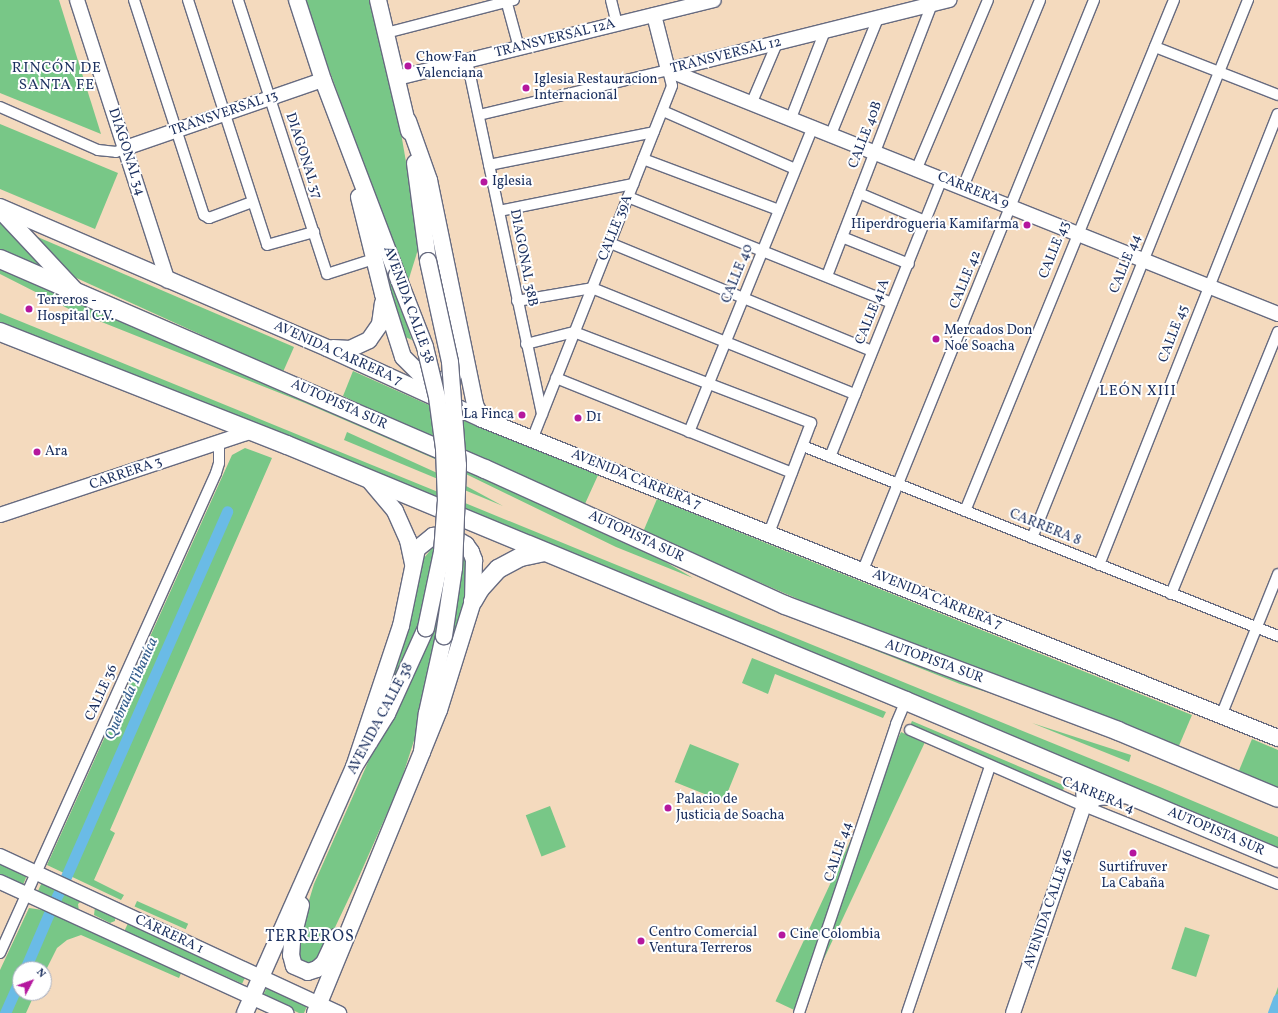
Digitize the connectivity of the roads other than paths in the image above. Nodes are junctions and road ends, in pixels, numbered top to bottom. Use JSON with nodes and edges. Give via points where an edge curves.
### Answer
{"nodes":[{"id":1,"x":77,"y":0,"type":"edge"},
{"id":2,"x":134,"y":0,"type":"edge"},
{"id":3,"x":188,"y":0,"type":"edge"},
{"id":4,"x":238,"y":0,"type":"edge"},
{"id":5,"x":297,"y":0,"type":"edge"},
{"id":6,"x":378,"y":0,"type":"edge"},
{"id":7,"x":611,"y":0,"type":"edge"},
{"id":8,"x":714,"y":0,"type":"edge"},
{"id":9,"x":949,"y":0,"type":"edge"},
{"id":10,"x":988,"y":0,"type":"edge"},
{"id":11,"x":1040,"y":0,"type":"edge"},
{"id":12,"x":1094,"y":0,"type":"edge"},
{"id":13,"x":1174,"y":0,"type":"edge"},
{"id":14,"x":1248,"y":0,"type":"edge"},
{"id":15,"x":509,"y":1,"type":"edge"},
{"id":16,"x":932,"y":4,"type":"junction"},
{"id":17,"x":654,"y":15,"type":"junction"},
{"id":18,"x":878,"y":18,"type":"junction"},
{"id":19,"x":617,"y":24,"type":"junction"},
{"id":20,"x":825,"y":31,"type":"junction"},
{"id":21,"x":386,"y":33,"type":"junction"},
{"id":22,"x":777,"y":43,"type":"junction"},
{"id":23,"x":1155,"y":47,"type":"junction"},
{"id":24,"x":519,"y":48,"type":"junction"},
{"id":25,"x":467,"y":61,"type":"junction"},
{"id":26,"x":668,"y":70,"type":"junction"},
{"id":27,"x":1219,"y":72,"type":"junction"},
{"id":28,"x":397,"y":78,"type":"junction"},
{"id":29,"x":323,"y":80,"type":"junction"},
{"id":30,"x":1278,"y":95,"type":"edge"},
{"id":31,"x":270,"y":98,"type":"junction"},
{"id":32,"x":752,"y":102,"type":"junction"},
{"id":33,"x":0,"y":107,"type":"edge"},
{"id":34,"x":663,"y":111,"type":"junction"},
{"id":35,"x":224,"y":114,"type":"junction"},
{"id":36,"x":1278,"y":114,"type":"edge"},
{"id":37,"x":479,"y":115,"type":"junction"},
{"id":38,"x":791,"y":118,"type":"junction"},
{"id":39,"x":408,"y":121,"type":"junction"},
{"id":40,"x":813,"y":126,"type":"junction"},
{"id":41,"x":177,"y":130,"type":"junction"},
{"id":42,"x":654,"y":132,"type":"junction"},
{"id":43,"x":831,"y":134,"type":"junction"},
{"id":44,"x":125,"y":148,"type":"junction"},
{"id":45,"x":874,"y":151,"type":"junction"},
{"id":46,"x":352,"y":158,"type":"junction"},
{"id":47,"x":643,"y":160,"type":"junction"},
{"id":48,"x":489,"y":165,"type":"junction"},
{"id":49,"x":917,"y":168,"type":"junction"},
{"id":50,"x":795,"y":169,"type":"junction"},
{"id":51,"x":942,"y":178,"type":"junction"},
{"id":52,"x":633,"y":184,"type":"junction"},
{"id":53,"x":963,"y":187,"type":"junction"},
{"id":54,"x":859,"y":192,"type":"junction"},
{"id":55,"x":628,"y":197,"type":"junction"},
{"id":56,"x":252,"y":202,"type":"junction"},
{"id":57,"x":1011,"y":206,"type":"junction"},
{"id":58,"x":0,"y":209,"type":"edge"},
{"id":59,"x":779,"y":210,"type":"junction"},
{"id":60,"x":499,"y":211,"type":"junction"},
{"id":61,"x":925,"y":221,"type":"junction"},
{"id":62,"x":314,"y":232,"type":"junction"},
{"id":63,"x":1077,"y":233,"type":"junction"},
{"id":64,"x":842,"y":238,"type":"junction"},
{"id":65,"x":610,"y":243,"type":"junction"},
{"id":66,"x":762,"y":250,"type":"junction"},
{"id":67,"x":0,"y":259,"type":"edge"},
{"id":68,"x":374,"y":259,"type":"junction"},
{"id":69,"x":1143,"y":260,"type":"junction"},
{"id":70,"x":908,"y":264,"type":"junction"},
{"id":71,"x":827,"y":276,"type":"junction"},
{"id":72,"x":168,"y":281,"type":"junction"},
{"id":73,"x":1208,"y":286,"type":"junction"},
{"id":74,"x":592,"y":288,"type":"junction"},
{"id":75,"x":80,"y":294,"type":"junction"},
{"id":76,"x":383,"y":294,"type":"junction"},
{"id":77,"x":743,"y":298,"type":"junction"},
{"id":78,"x":517,"y":301,"type":"junction"},
{"id":79,"x":892,"y":303,"type":"junction"},
{"id":80,"x":1278,"y":314,"type":"edge"},
{"id":81,"x":0,"y":332,"type":"edge"},
{"id":82,"x":574,"y":332,"type":"junction"},
{"id":83,"x":1278,"y":332,"type":"edge"},
{"id":84,"x":725,"y":342,"type":"junction"},
{"id":85,"x":526,"y":344,"type":"junction"},
{"id":86,"x":328,"y":348,"type":"junction"},
{"id":87,"x":872,"y":350,"type":"junction"},
{"id":88,"x":463,"y":353,"type":"junction"},
{"id":89,"x":556,"y":378,"type":"junction"},
{"id":90,"x":708,"y":384,"type":"junction"},
{"id":91,"x":855,"y":394,"type":"junction"},
{"id":92,"x":542,"y":414,"type":"junction"},
{"id":93,"x":482,"y":419,"type":"junction"},
{"id":94,"x":252,"y":431,"type":"junction"},
{"id":95,"x":689,"y":432,"type":"junction"},
{"id":96,"x":532,"y":439,"type":"junction"},
{"id":97,"x":219,"y":442,"type":"junction"},
{"id":98,"x":802,"y":446,"type":"junction"},
{"id":99,"x":830,"y":457,"type":"junction"},
{"id":100,"x":792,"y":473,"type":"junction"},
{"id":101,"x":370,"y":481,"type":"junction"},
{"id":102,"x":898,"y":485,"type":"junction"},
{"id":103,"x":965,"y":511,"type":"junction"},
{"id":104,"x":0,"y":515,"type":"edge"},
{"id":105,"x":769,"y":533,"type":"junction"},
{"id":106,"x":1032,"y":538,"type":"junction"},
{"id":107,"x":544,"y":552,"type":"junction"},
{"id":108,"x":413,"y":564,"type":"junction"},
{"id":109,"x":1099,"y":565,"type":"junction"},
{"id":110,"x":863,"y":570,"type":"junction"},
{"id":111,"x":1278,"y":574,"type":"edge"},
{"id":112,"x":1171,"y":594,"type":"junction"},
{"id":113,"x":473,"y":602,"type":"junction"},
{"id":114,"x":1256,"y":628,"type":"junction"},
{"id":115,"x":1278,"y":636,"type":"edge"},
{"id":116,"x":906,"y":701,"type":"junction"},
{"id":117,"x":1221,"y":716,"type":"junction"},
{"id":118,"x":910,"y":730,"type":"dead end"},
{"id":119,"x":1278,"y":738,"type":"edge"},
{"id":120,"x":422,"y":752,"type":"junction"},
{"id":121,"x":990,"y":766,"type":"junction"},
{"id":122,"x":354,"y":767,"type":"junction"},
{"id":123,"x":1075,"y":772,"type":"junction"},
{"id":124,"x":1133,"y":796,"type":"junction"},
{"id":125,"x":1278,"y":798,"type":"edge"},
{"id":126,"x":1084,"y":806,"type":"junction"},
{"id":127,"x":381,"y":855,"type":"junction"},
{"id":128,"x":0,"y":856,"type":"edge"},
{"id":129,"x":1278,"y":858,"type":"edge"},
{"id":130,"x":312,"y":864,"type":"junction"},
{"id":131,"x":36,"y":872,"type":"junction"},
{"id":132,"x":0,"y":882,"type":"edge"},
{"id":133,"x":1278,"y":884,"type":"edge"},
{"id":134,"x":26,"y":894,"type":"junction"},
{"id":135,"x":100,"y":902,"type":"junction"},
{"id":136,"x":123,"y":913,"type":"junction"},
{"id":137,"x":92,"y":924,"type":"junction"},
{"id":138,"x":106,"y":930,"type":"junction"},
{"id":139,"x":0,"y":952,"type":"edge"},
{"id":140,"x":261,"y":977,"type":"junction"},
{"id":141,"x":253,"y":997,"type":"junction"},
{"id":142,"x":317,"y":1009,"type":"edge"},
{"id":143,"x":244,"y":1013,"type":"edge"},
{"id":144,"x":286,"y":1013,"type":"edge"},
{"id":145,"x":339,"y":1013,"type":"edge"},
{"id":146,"x":799,"y":1013,"type":"edge"},
{"id":147,"x":907,"y":1013,"type":"edge"},
{"id":148,"x":1013,"y":1013,"type":"edge"}],
"edges":[{"from":1,"to":44,"type":"street","name":"DIAGONAL 34"},
{"from":2,"to":41,"type":"street"},
{"from":3,"to":35,"type":"street"},
{"from":4,"to":31,"type":"street","name":"DIAGONAL 37"},
{"from":5,"to":29,"type":"main road","name":"AVENIDA CALLE 38"},
{"from":6,"to":21,"type":"main road","name":"AVENIDA CALLE 38"},
{"from":7,"to":19,"type":"street"},
{"from":8,"to":17,"type":"street","name":"TRANSVERSAL 12A"},
{"from":9,"to":16,"type":"street","name":"TRANSVERSAL 12"},
{"from":10,"to":49,"type":"street"},
{"from":11,"to":53,"type":"street"},
{"from":12,"to":57,"type":"street","name":"CALLE 42"},
{"from":13,"to":23,"type":"street","name":"CALLE 43"},
{"from":14,"to":27,"type":"street","name":"CALLE 44"},
{"from":15,"to":21,"type":"street"},
{"from":15,"to":24,"type":"street"},
{"from":16,"to":18,"type":"street","name":"TRANSVERSAL 12"},
{"from":16,"to":45,"type":"street","name":"CALLE 40B"},
{"from":17,"to":19,"type":"street","name":"TRANSVERSAL 12A"},
{"from":17,"to":26,"type":"street","name":"CALLE 39A"},
{"from":18,"to":20,"type":"street","name":"TRANSVERSAL 12"},
{"from":18,"to":43,"type":"street"},
{"from":19,"to":24,"type":"street","name":"TRANSVERSAL 12A"},
{"from":20,"to":22,"type":"street","name":"TRANSVERSAL 12"},
{"from":20,"to":38,"type":"street"},
{"from":21,"to":28,"type":"main road","name":"AVENIDA CALLE 38"},
{"from":22,"to":26,"type":"street","name":"TRANSVERSAL 12"},
{"from":22,"to":32,"type":"street"},
{"from":23,"to":27,"type":"street"},
{"from":23,"to":63,"type":"street","name":"CALLE 43"},
{"from":24,"to":25,"type":"street","name":"TRANSVERSAL 12A"},
{"from":25,"to":28,"type":"street","name":"TRANSVERSAL 12A"},
{"from":25,"to":37,"type":"street","name":"DIAGONAL 38B"},
{"from":26,"to":32,"type":"street","name":"CARRERA 9"},
{"from":26,"to":34,"type":"street","name":"CALLE 39A","via":[[672,86]]},
{"from":26,"to":37,"type":"street","name":"TRANSVERSAL 12"},
{"from":27,"to":30,"type":"street"},
{"from":27,"to":69,"type":"street","name":"CALLE 44"},
{"from":28,"to":39,"type":"main road","name":"AVENIDA CALLE 38"},
{"from":29,"to":31,"type":"street","name":"TRANSVERSAL 13"},
{"from":29,"to":46,"type":"main road","name":"AVENIDA CALLE 38"},
{"from":31,"to":35,"type":"street","name":"TRANSVERSAL 13"},
{"from":31,"to":62,"type":"street","name":"DIAGONAL 37"},
{"from":32,"to":38,"type":"street","name":"CARRERA 9"},
{"from":33,"to":44,"type":"street","via":[[98,150],[116,152]]},
{"from":34,"to":42,"type":"street","name":"CALLE 39A"},
{"from":34,"to":50,"type":"street"},
{"from":35,"to":41,"type":"street","name":"TRANSVERSAL 13"},
{"from":35,"to":56,"type":"street"},
{"from":36,"to":73,"type":"street","name":"CALLE 45"},
{"from":37,"to":48,"type":"street","name":"DIAGONAL 38B"},
{"from":38,"to":40,"type":"street","name":"CARRERA 9"},
{"from":39,"to":88,"type":"main road","via":[[429,180]]},
{"from":39,"to":120,"type":"main road","name":"AVENIDA CALLE 38","bridge":true,"via":[[428,261],[450,362],[458,465],[454,568]]},
{"from":40,"to":43,"type":"street","name":"CARRERA 9"},
{"from":40,"to":50,"type":"street","name":"CALLE 40"},
{"from":41,"to":44,"type":"street","name":"TRANSVERSAL 13"},
{"from":41,"to":56,"type":"street","via":[[206,218]]},
{"from":42,"to":47,"type":"street","name":"CALLE 39A"},
{"from":42,"to":48,"type":"street"},
{"from":43,"to":45,"type":"street","name":"CARRERA 9"},
{"from":44,"to":72,"type":"street","name":"DIAGONAL 34"},
{"from":45,"to":49,"type":"street","name":"CARRERA 9"},
{"from":45,"to":54,"type":"street","name":"CALLE 40B"},
{"from":46,"to":68,"type":"main road","via":[[360,207]]},
{"from":46,"to":122,"type":"main road","name":"AVENIDA CALLE 38","bridge":true,"via":[[425,347],[437,397],[444,449],[446,500],[443,546],[426,628],[391,707]]},
{"from":47,"to":52,"type":"street","name":"CALLE 39A"},
{"from":47,"to":59,"type":"street"},
{"from":48,"to":60,"type":"street","name":"DIAGONAL 38B"},
{"from":49,"to":51,"type":"street","name":"CARRERA 9"},
{"from":50,"to":59,"type":"street","name":"CALLE 40"},
{"from":51,"to":53,"type":"street","name":"CARRERA 9"},
{"from":51,"to":61,"type":"street","name":"CALLE 41A"},
{"from":52,"to":55,"type":"street","name":"CALLE 39A"},
{"from":52,"to":60,"type":"street"},
{"from":53,"to":57,"type":"street","name":"CARRERA 9"},
{"from":54,"to":61,"type":"street"},
{"from":54,"to":64,"type":"street","name":"CALLE 40B"},
{"from":55,"to":65,"type":"street","name":"CALLE 39A"},
{"from":55,"to":66,"type":"street"},
{"from":56,"to":62,"type":"street","via":[[267,245]]},
{"from":57,"to":63,"type":"street","name":"CARRERA 9"},
{"from":57,"to":102,"type":"street","name":"CALLE 42"},
{"from":58,"to":72,"type":"main road","name":"AVENIDA CARRERA 7"},
{"from":58,"to":75,"type":"main road","via":[[55,271]]},
{"from":59,"to":66,"type":"street","name":"CALLE 40"},
{"from":60,"to":78,"type":"street","name":"DIAGONAL 38B"},
{"from":61,"to":70,"type":"street","name":"CALLE 41A"},
{"from":62,"to":68,"type":"street","name":"DIAGONAL 37","via":[[327,274]]},
{"from":63,"to":69,"type":"street","name":"CARRERA 9"},
{"from":63,"to":103,"type":"street","name":"CALLE 43"},
{"from":64,"to":70,"type":"street"},
{"from":64,"to":71,"type":"street","name":"CALLE 40B"},
{"from":65,"to":74,"type":"street","name":"CALLE 39A"},
{"from":65,"to":77,"type":"street"},
{"from":66,"to":71,"type":"street"},
{"from":66,"to":77,"type":"street","name":"CALLE 40"},
{"from":67,"to":75,"type":"highway","name":"AUTOPISTA SUR"},
{"from":68,"to":76,"type":"main road"},
{"from":69,"to":73,"type":"street","name":"CARRERA 9"},
{"from":69,"to":106,"type":"street","name":"CALLE 44"},
{"from":70,"to":79,"type":"street","name":"CALLE 41A"},
{"from":71,"to":79,"type":"street"},
{"from":72,"to":86,"type":"main road","name":"AVENIDA CARRERA 7"},
{"from":73,"to":80,"type":"street","name":"CARRERA 9"},
{"from":73,"to":109,"type":"street","name":"CALLE 45"},
{"from":74,"to":78,"type":"street"},
{"from":74,"to":82,"type":"street","name":"CALLE 39A"},
{"from":74,"to":84,"type":"street"},
{"from":75,"to":125,"type":"highway","name":"AUTOPISTA SUR","via":[[478,466],[785,605],[1110,728]]},
{"from":76,"to":86,"type":"main road","via":[[380,324],[369,340],[350,348]]},
{"from":76,"to":88,"type":"main road","via":[[397,344],[403,357],[415,371],[430,379],[449,379],[456,374]]},
{"from":77,"to":84,"type":"street","name":"CALLE 40"},
{"from":77,"to":87,"type":"street"},
{"from":78,"to":85,"type":"street","name":"DIAGONAL 38B"},
{"from":79,"to":87,"type":"street","name":"CALLE 41A"},
{"from":81,"to":94,"type":"highway","name":"AUTOPISTA SUR"},
{"from":82,"to":85,"type":"street"},
{"from":82,"to":89,"type":"street","name":"CALLE 39A"},
{"from":82,"to":90,"type":"street"},
{"from":83,"to":112,"type":"street"},
{"from":84,"to":90,"type":"street","name":"CALLE 40"},
{"from":84,"to":91,"type":"street"},
{"from":85,"to":92,"type":"street","name":"DIAGONAL 38B"},
{"from":86,"to":93,"type":"main road","name":"AVENIDA CARRERA 7"},
{"from":87,"to":91,"type":"street","name":"CALLE 41A"},
{"from":88,"to":93,"type":"main road","via":[[475,405]]},
{"from":89,"to":92,"type":"street","name":"CALLE 39A"},
{"from":89,"to":95,"type":"street"},
{"from":90,"to":95,"type":"street","name":"CALLE 40"},
{"from":90,"to":98,"type":"street","via":[[811,423]]},
{"from":91,"to":99,"type":"street","name":"CALLE 41A"},
{"from":92,"to":96,"type":"street","name":"CALLE 39A"},
{"from":93,"to":96,"type":"main road","name":"AVENIDA CARRERA 7"},
{"from":94,"to":97,"type":"street","name":"CARRERA 3"},
{"from":94,"to":101,"type":"highway","name":"AUTOPISTA SUR"},
{"from":95,"to":100,"type":"street"},
{"from":96,"to":105,"type":"main road","name":"AVENIDA CARRERA 7"},
{"from":97,"to":104,"type":"street","name":"CARRERA 3"},
{"from":97,"to":131,"type":"street","name":"CALLE 36","via":[[219,463],[216,473]]},
{"from":98,"to":99,"type":"street","name":"CARRERA 8"},
{"from":98,"to":100,"type":"street"},
{"from":99,"to":102,"type":"street","name":"CARRERA 8"},
{"from":100,"to":105,"type":"street"},
{"from":101,"to":107,"type":"highway","name":"AUTOPISTA SUR"},
{"from":101,"to":108,"type":"main road","via":[[384,495],[398,516],[408,540]]},
{"from":102,"to":103,"type":"street","name":"CARRERA 8"},
{"from":102,"to":110,"type":"street","name":"CALLE 42"},
{"from":103,"to":106,"type":"street","name":"CARRERA 8"},
{"from":105,"to":110,"type":"main road","name":"AVENIDA CARRERA 7"},
{"from":106,"to":109,"type":"street","name":"CARRERA 8"},
{"from":107,"to":113,"type":"highway","via":[[521,557],[498,569],[480,589]]},
{"from":107,"to":116,"type":"highway","name":"AUTOPISTA SUR"},
{"from":108,"to":113,"type":"main road","via":[[417,550],[428,539],[440,535],[456,538],[466,545],[474,560]]},
{"from":108,"to":122,"type":"main road","via":[[401,626]]},
{"from":109,"to":112,"type":"street","name":"CARRERA 8"},
{"from":110,"to":117,"type":"main road","name":"AVENIDA CARRERA 7"},
{"from":111,"to":114,"type":"street"},
{"from":112,"to":114,"type":"street","name":"CARRERA 8"},
{"from":113,"to":120,"type":"main road","via":[[439,710]]},
{"from":114,"to":115,"type":"street","name":"CARRERA 8"},
{"from":114,"to":117,"type":"street"},
{"from":116,"to":123,"type":"highway","name":"AUTOPISTA SUR"},
{"from":116,"to":146,"type":"street","name":"CALLE 44"},
{"from":117,"to":119,"type":"main road","name":"AVENIDA CARRERA 7"},
{"from":118,"to":121,"type":"street","name":"CARRERA 4"},
{"from":120,"to":127,"type":"main road","name":"AVENIDA CALLE 38"},
{"from":121,"to":126,"type":"street","name":"CARRERA 4"},
{"from":121,"to":147,"type":"street"},
{"from":122,"to":130,"type":"main road","name":"AVENIDA CALLE 38"},
{"from":123,"to":124,"type":"highway","name":"AUTOPISTA SUR"},
{"from":123,"to":126,"type":"street","via":[[1083,788]]},
{"from":124,"to":126,"type":"street","via":[[1098,798]]},
{"from":124,"to":129,"type":"highway","name":"AUTOPISTA SUR"},
{"from":126,"to":133,"type":"street","name":"CARRERA 4"},
{"from":126,"to":148,"type":"street","name":"AVENIDA CALLE 46"},
{"from":127,"to":130,"type":"main road","via":[[346,914],[324,963],[308,972],[294,966],[291,955]]},
{"from":127,"to":142,"type":"main road","name":"AVENIDA CALLE 38"},
{"from":128,"to":131,"type":"street","name":"CARRERA 1"},
{"from":130,"to":140,"type":"main road","name":"AVENIDA CALLE 38"},
{"from":131,"to":134,"type":"street","name":"CALLE 36"},
{"from":131,"to":135,"type":"street","name":"CARRERA 1"},
{"from":132,"to":134,"type":"street","name":"CARRERA 1"},
{"from":134,"to":137,"type":"street","name":"CARRERA 1"},
{"from":134,"to":139,"type":"street","name":"CALLE 36"},
{"from":135,"to":136,"type":"street","name":"CARRERA 1"},
{"from":135,"to":137,"type":"street","via":[[92,902],[86,907],[85,914]]},
{"from":136,"to":138,"type":"street","via":[[121,927]]},
{"from":136,"to":140,"type":"street","name":"CARRERA 1"},
{"from":137,"to":138,"type":"street","name":"CARRERA 1"},
{"from":138,"to":141,"type":"street","name":"CARRERA 1"},
{"from":140,"to":141,"type":"main road","name":"AVENIDA CALLE 38"},
{"from":140,"to":142,"type":"street","name":"CARRERA 1"},
{"from":141,"to":143,"type":"main road","name":"AVENIDA CALLE 38"},
{"from":141,"to":144,"type":"street","name":"CARRERA 1"},
{"from":142,"to":145,"type":"street","name":"CARRERA 1"}]}
